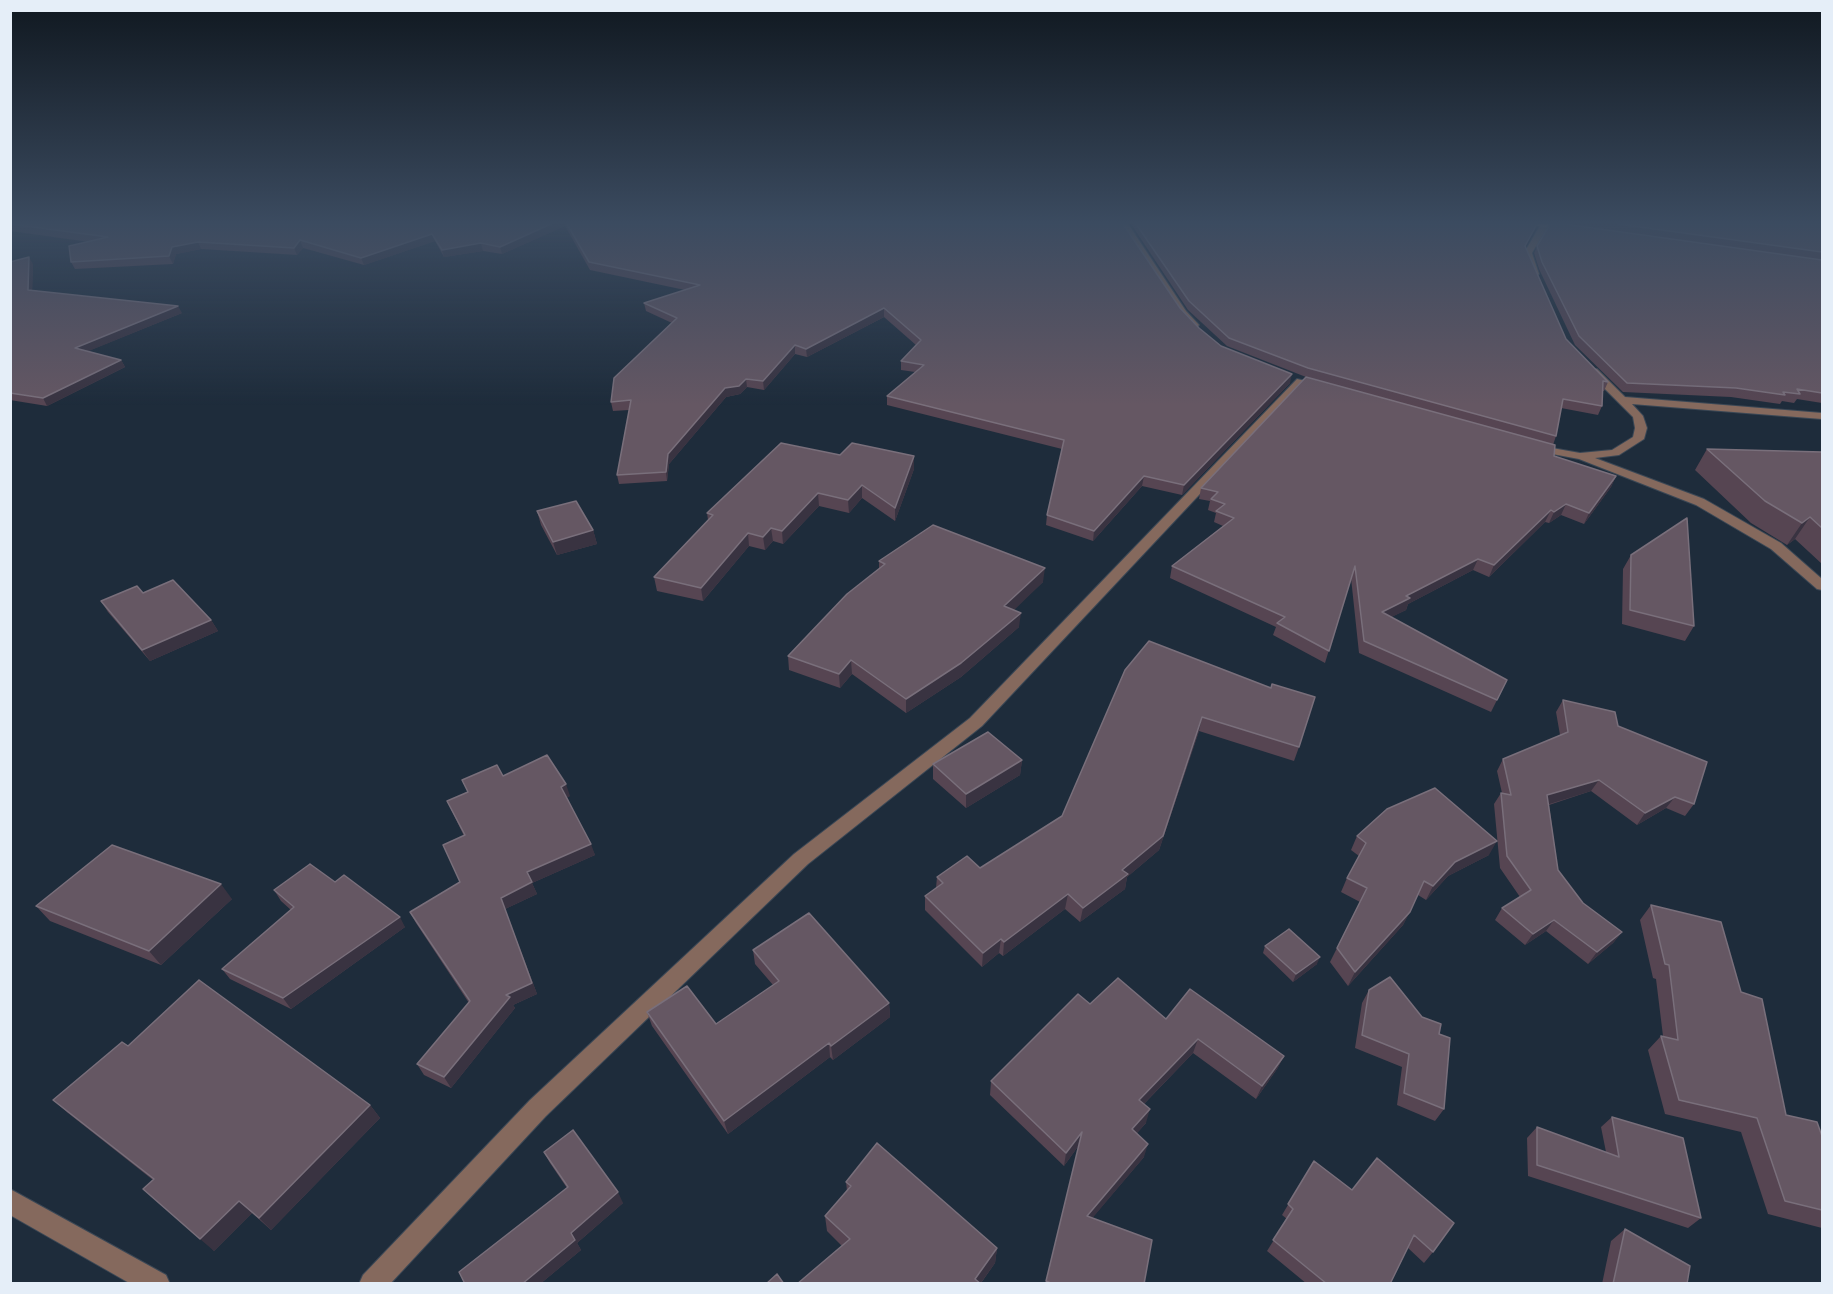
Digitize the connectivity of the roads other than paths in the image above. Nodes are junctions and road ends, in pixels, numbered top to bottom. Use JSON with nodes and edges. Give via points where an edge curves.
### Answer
{"nodes":[{"id":1,"x":1164,"y":284,"type":"edge"},
{"id":2,"x":1540,"y":284,"type":"edge"},
{"id":3,"x":1542,"y":289,"type":"edge"},
{"id":4,"x":1202,"y":333,"type":"edge"},
{"id":5,"x":1584,"y":362,"type":"edge"},
{"id":6,"x":1301,"y":380,"type":"edge"},
{"id":7,"x":1622,"y":400,"type":"junction"},
{"id":8,"x":1822,"y":416,"type":"edge"},
{"id":9,"x":1528,"y":446,"type":"edge"},
{"id":10,"x":1580,"y":456,"type":"junction"},
{"id":11,"x":1822,"y":586,"type":"edge"},
{"id":12,"x":10,"y":1201,"type":"edge"},
{"id":13,"x":157,"y":1284,"type":"edge"},
{"id":14,"x":372,"y":1284,"type":"edge"}],
"edges":[{"from":1,"to":4,"type":"street"},
{"from":2,"to":3,"type":"street"},
{"from":5,"to":7,"type":"street"},
{"from":6,"to":14,"type":"street","via":[[976,722],[801,859],[538,1108]]},
{"from":7,"to":8,"type":"street"},
{"from":7,"to":10,"type":"street","via":[[1638,416],[1638,439],[1615,453]]},
{"from":9,"to":10,"type":"street"},
{"from":10,"to":11,"type":"street","via":[[1700,502],[1776,546]]},
{"from":12,"to":13,"type":"street"}]}
